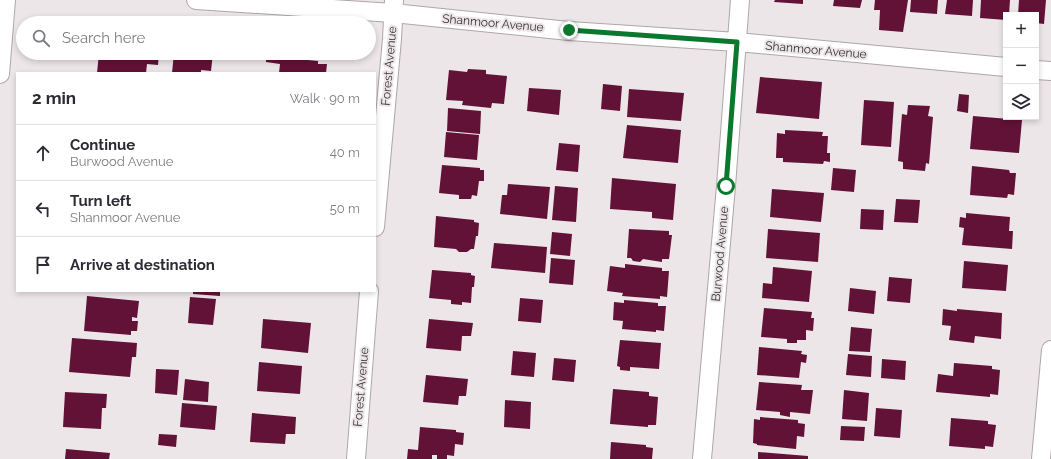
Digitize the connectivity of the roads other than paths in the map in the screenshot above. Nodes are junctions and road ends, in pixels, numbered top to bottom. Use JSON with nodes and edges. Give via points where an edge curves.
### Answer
{"nodes":[{"id":1,"x":6,"y":0,"type":"edge"},
{"id":2,"x":196,"y":0,"type":"edge"},
{"id":3,"x":740,"y":0,"type":"edge"},
{"id":4,"x":394,"y":7,"type":"edge"},
{"id":5,"x":737,"y":42,"type":"junction"},
{"id":6,"x":1003,"y":67,"type":"edge"},
{"id":7,"x":1039,"y":70,"type":"edge"},
{"id":8,"x":1051,"y":71,"type":"edge"},
{"id":9,"x":0,"y":74,"type":"edge"},
{"id":10,"x":376,"y":215,"type":"edge"},
{"id":11,"x":369,"y":292,"type":"edge"},
{"id":12,"x":1051,"y":350,"type":"edge"},
{"id":13,"x":356,"y":459,"type":"edge"},
{"id":14,"x":702,"y":459,"type":"edge"},
{"id":15,"x":1042,"y":459,"type":"edge"}],
"edges":[{"from":1,"to":9,"type":"street"},
{"from":2,"to":4,"type":"street","name":"Shanmoor Avenue"},
{"from":3,"to":5,"type":"street","name":"Burwood Avenue"},
{"from":4,"to":5,"type":"street","name":"Shanmoor Avenue","via":[[569,30]]},
{"from":4,"to":10,"type":"street","name":"Forest Avenue"},
{"from":5,"to":6,"type":"street","name":"Shanmoor Avenue"},
{"from":5,"to":14,"type":"street","name":"Burwood Avenue"},
{"from":7,"to":8,"type":"street"},
{"from":11,"to":13,"type":"street","name":"Forest Avenue"},
{"from":12,"to":15,"type":"street"}]}
